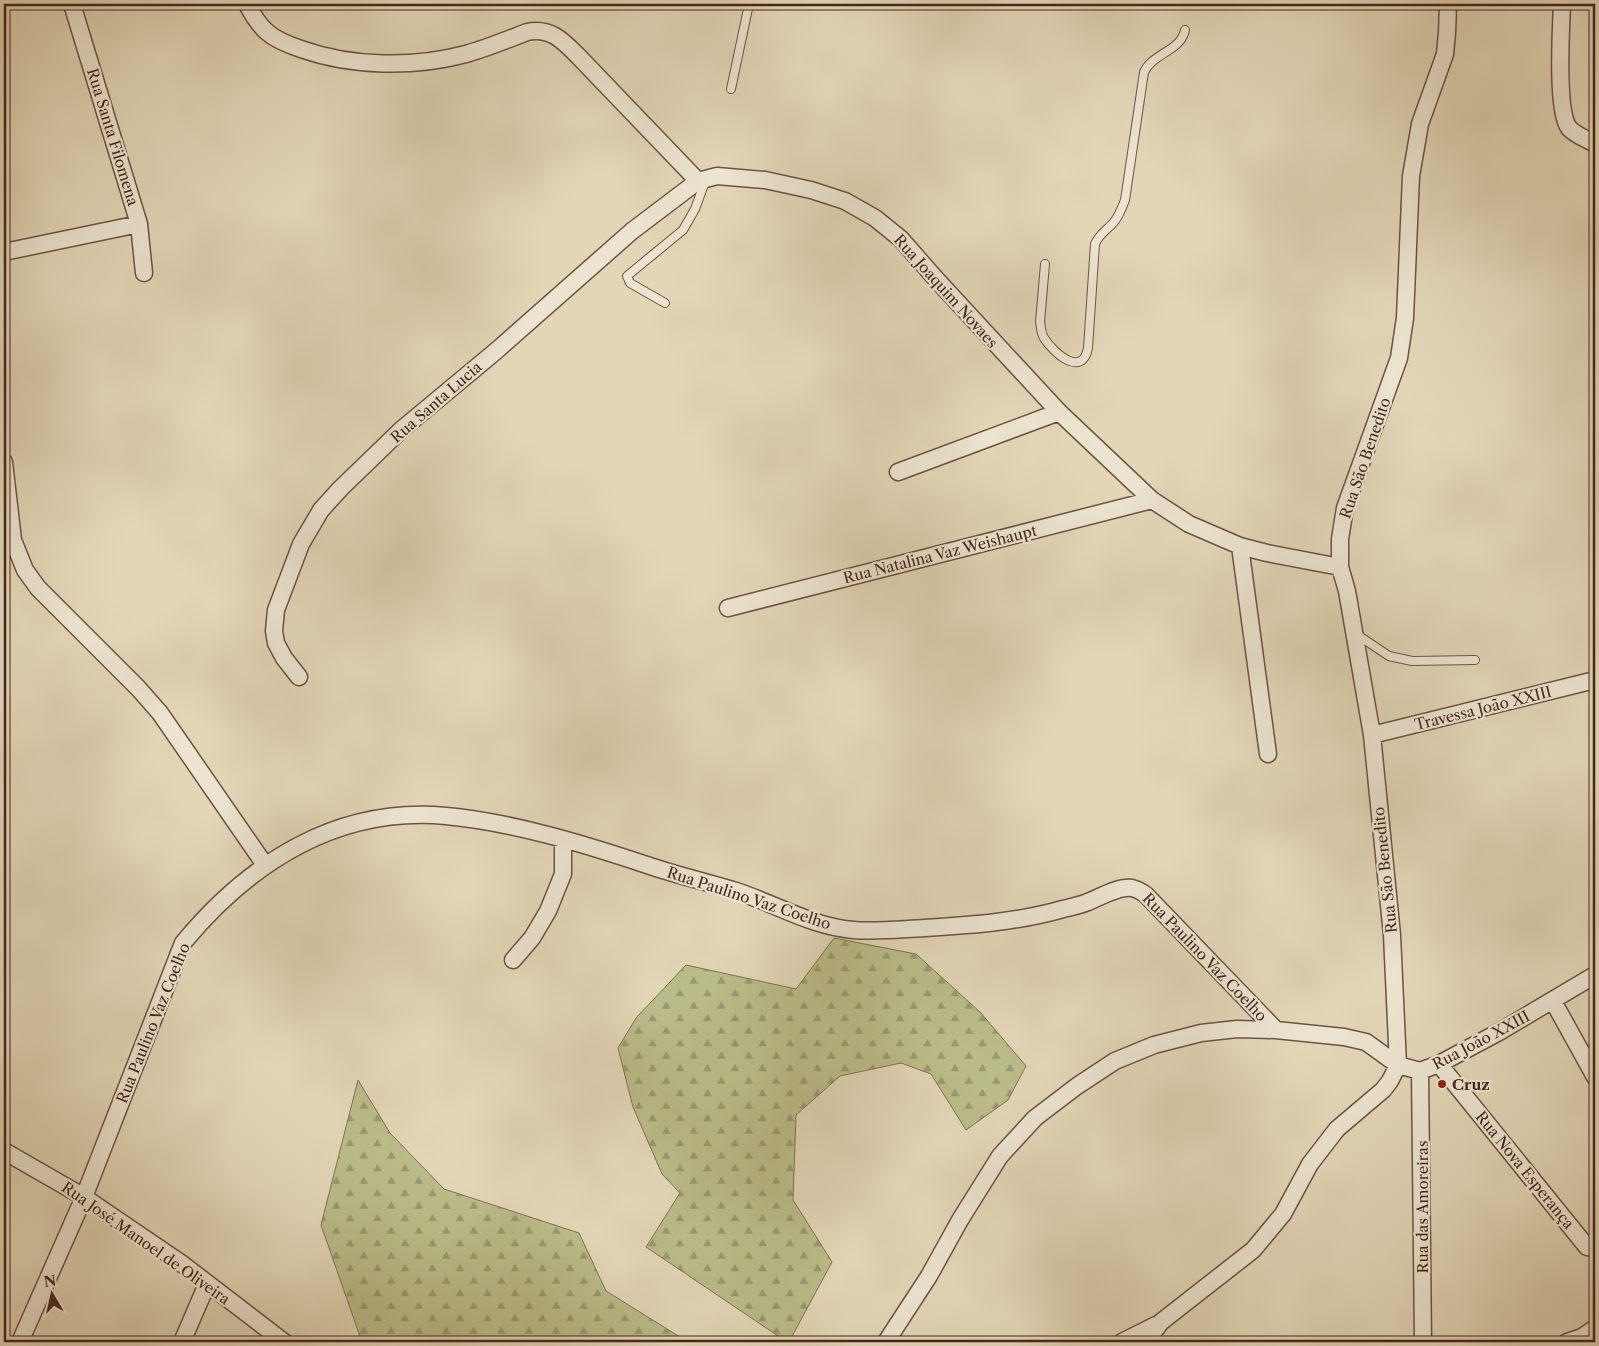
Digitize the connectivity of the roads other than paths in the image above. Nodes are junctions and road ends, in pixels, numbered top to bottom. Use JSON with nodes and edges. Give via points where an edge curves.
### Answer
{"nodes":[{"id":1,"x":72,"y":4,"type":"edge"},
{"id":2,"x":247,"y":4,"type":"edge"},
{"id":3,"x":749,"y":4,"type":"edge"},
{"id":4,"x":1448,"y":4,"type":"edge"},
{"id":5,"x":1562,"y":4,"type":"edge"},
{"id":6,"x":1185,"y":30,"type":"dead end"},
{"id":7,"x":731,"y":89,"type":"dead end"},
{"id":8,"x":1595,"y":144,"type":"edge"},
{"id":9,"x":702,"y":180,"type":"junction"},
{"id":10,"x":139,"y":224,"type":"junction"},
{"id":11,"x":4,"y":252,"type":"edge"},
{"id":12,"x":1044,"y":264,"type":"dead end"},
{"id":13,"x":144,"y":273,"type":"dead end"},
{"id":14,"x":664,"y":303,"type":"dead end"},
{"id":15,"x":1058,"y":412,"type":"junction"},
{"id":16,"x":4,"y":462,"type":"edge"},
{"id":17,"x":898,"y":472,"type":"dead end"},
{"id":18,"x":1152,"y":500,"type":"junction"},
{"id":19,"x":1240,"y":546,"type":"junction"},
{"id":20,"x":1340,"y":567,"type":"junction"},
{"id":21,"x":728,"y":608,"type":"dead end"},
{"id":22,"x":1354,"y":633,"type":"junction"},
{"id":23,"x":1475,"y":660,"type":"dead end"},
{"id":24,"x":299,"y":677,"type":"dead end"},
{"id":25,"x":1595,"y":680,"type":"edge"},
{"id":26,"x":1372,"y":735,"type":"junction"},
{"id":27,"x":1268,"y":754,"type":"dead end"},
{"id":28,"x":563,"y":839,"type":"junction"},
{"id":29,"x":265,"y":865,"type":"junction"},
{"id":30,"x":513,"y":960,"type":"dead end"},
{"id":31,"x":1595,"y":975,"type":"edge"},
{"id":32,"x":1553,"y":1000,"type":"junction"},
{"id":33,"x":1276,"y":1030,"type":"junction"},
{"id":34,"x":1439,"y":1064,"type":"junction"},
{"id":35,"x":1398,"y":1065,"type":"junction"},
{"id":36,"x":1420,"y":1071,"type":"junction"},
{"id":37,"x":1595,"y":1077,"type":"edge"},
{"id":38,"x":4,"y":1151,"type":"edge"},
{"id":39,"x":84,"y":1197,"type":"junction"},
{"id":40,"x":1595,"y":1248,"type":"edge"},
{"id":41,"x":207,"y":1284,"type":"junction"},
{"id":42,"x":1161,"y":1322,"type":"junction"},
{"id":43,"x":1595,"y":1328,"type":"edge"},
{"id":44,"x":20,"y":1342,"type":"edge"},
{"id":45,"x":182,"y":1342,"type":"edge"},
{"id":46,"x":284,"y":1342,"type":"edge"},
{"id":47,"x":886,"y":1342,"type":"edge"},
{"id":48,"x":1122,"y":1342,"type":"edge"},
{"id":49,"x":1146,"y":1342,"type":"edge"},
{"id":50,"x":1423,"y":1342,"type":"edge"},
{"id":51,"x":1567,"y":1342,"type":"edge"}],
"edges":[{"from":1,"to":10,"type":"street","name":"Rua Santa Filomena"},
{"from":2,"to":9,"type":"street","via":[[266,32],[283,43],[322,56],[366,63],[422,62],[466,54],[537,30],[548,32],[580,58]]},
{"from":3,"to":7,"type":"lane"},
{"from":4,"to":20,"type":"street","name":"Rua São Benedito","via":[[1445,54],[1420,124],[1414,152],[1405,318],[1399,358],[1346,508],[1340,539]]},
{"from":5,"to":8,"type":"street","via":[[1564,118],[1573,132]]},
{"from":6,"to":12,"type":"lane","via":[[1182,39],[1153,60],[1144,72],[1125,200],[1113,223],[1094,244],[1088,348],[1079,361],[1068,361],[1057,355],[1044,338],[1040,322]]},
{"from":9,"to":14,"type":"lane","via":[[695,209],[683,230],[627,276],[630,283]]},
{"from":9,"to":15,"type":"street","name":"Rua Joaquim Novaes","via":[[717,176],[765,180],[811,190],[845,201],[875,218],[901,239]]},
{"from":9,"to":24,"type":"street","name":"Rua Santa Lucia","via":[[632,231],[401,430],[321,510],[301,544],[276,610],[276,643]]},
{"from":10,"to":11,"type":"street"},
{"from":10,"to":13,"type":"street","name":"Rua Santa Filomena"},
{"from":15,"to":17,"type":"street"},
{"from":15,"to":18,"type":"street","name":"Rua Joaquim Novaes"},
{"from":16,"to":29,"type":"street","via":[[13,540],[25,570],[38,588],[160,713]]},
{"from":18,"to":19,"type":"street","name":"Rua Joaquim Novaes","via":[[1189,524]]},
{"from":18,"to":21,"type":"street","name":"Rua Natalina Vaz Weishaupt"},
{"from":19,"to":20,"type":"street","name":"Rua Joaquim Novaes"},
{"from":19,"to":27,"type":"street"},
{"from":20,"to":22,"type":"street","name":"Rua São Benedito"},
{"from":22,"to":23,"type":"lane","via":[[1389,656],[1412,661]]},
{"from":22,"to":26,"type":"street","name":"Rua São Benedito"},
{"from":25,"to":26,"type":"street","name":"Travessa João XXIII"},
{"from":26,"to":35,"type":"street","name":"Rua São Benedito","via":[[1392,934]]},
{"from":28,"to":29,"type":"street","name":"Rua Paulino Vaz Coelho","via":[[446,816],[406,816],[370,820],[328,832]]},
{"from":28,"to":30,"type":"street","via":[[563,874],[548,912]]},
{"from":28,"to":33,"type":"street","name":"Rua Paulino Vaz Coelho","via":[[738,892],[823,926],[854,930],[990,923],[1041,916],[1131,887],[1146,895]]},
{"from":29,"to":39,"type":"street","name":"Rua Paulino Vaz Coelho","via":[[205,917],[183,943]]},
{"from":31,"to":32,"type":"street","name":"Rua João XXIII"},
{"from":32,"to":34,"type":"street","name":"Rua João XXIII"},
{"from":32,"to":37,"type":"street"},
{"from":33,"to":35,"type":"street","name":"Rua João XXIII","via":[[1366,1042]]},
{"from":33,"to":47,"type":"street","name":"Rua Paulino Vaz Coelho","via":[[1210,1032],[1154,1045],[1115,1061],[1035,1118],[1000,1156]]},
{"from":34,"to":36,"type":"street","name":"Rua João XXIII"},
{"from":34,"to":40,"type":"street","name":"Rua Nova Esperança","via":[[1587,1247]]},
{"from":35,"to":36,"type":"street","name":"Rua João XXIII"},
{"from":35,"to":42,"type":"street","via":[[1384,1090],[1337,1129],[1310,1164],[1283,1214],[1252,1250]]},
{"from":36,"to":50,"type":"street","name":"Rua das Amoreiras"},
{"from":38,"to":39,"type":"street","name":"Rua José Manoel de Oliveira"},
{"from":39,"to":41,"type":"street","name":"Rua José Manoel de Oliveira"},
{"from":39,"to":44,"type":"street","name":"Rua Paulino Vaz Coelho"},
{"from":41,"to":45,"type":"street"},
{"from":41,"to":46,"type":"street","name":"Rua José Manoel de Oliveira"},
{"from":42,"to":48,"type":"street"},
{"from":42,"to":49,"type":"street"},
{"from":43,"to":51,"type":"street"}]}
